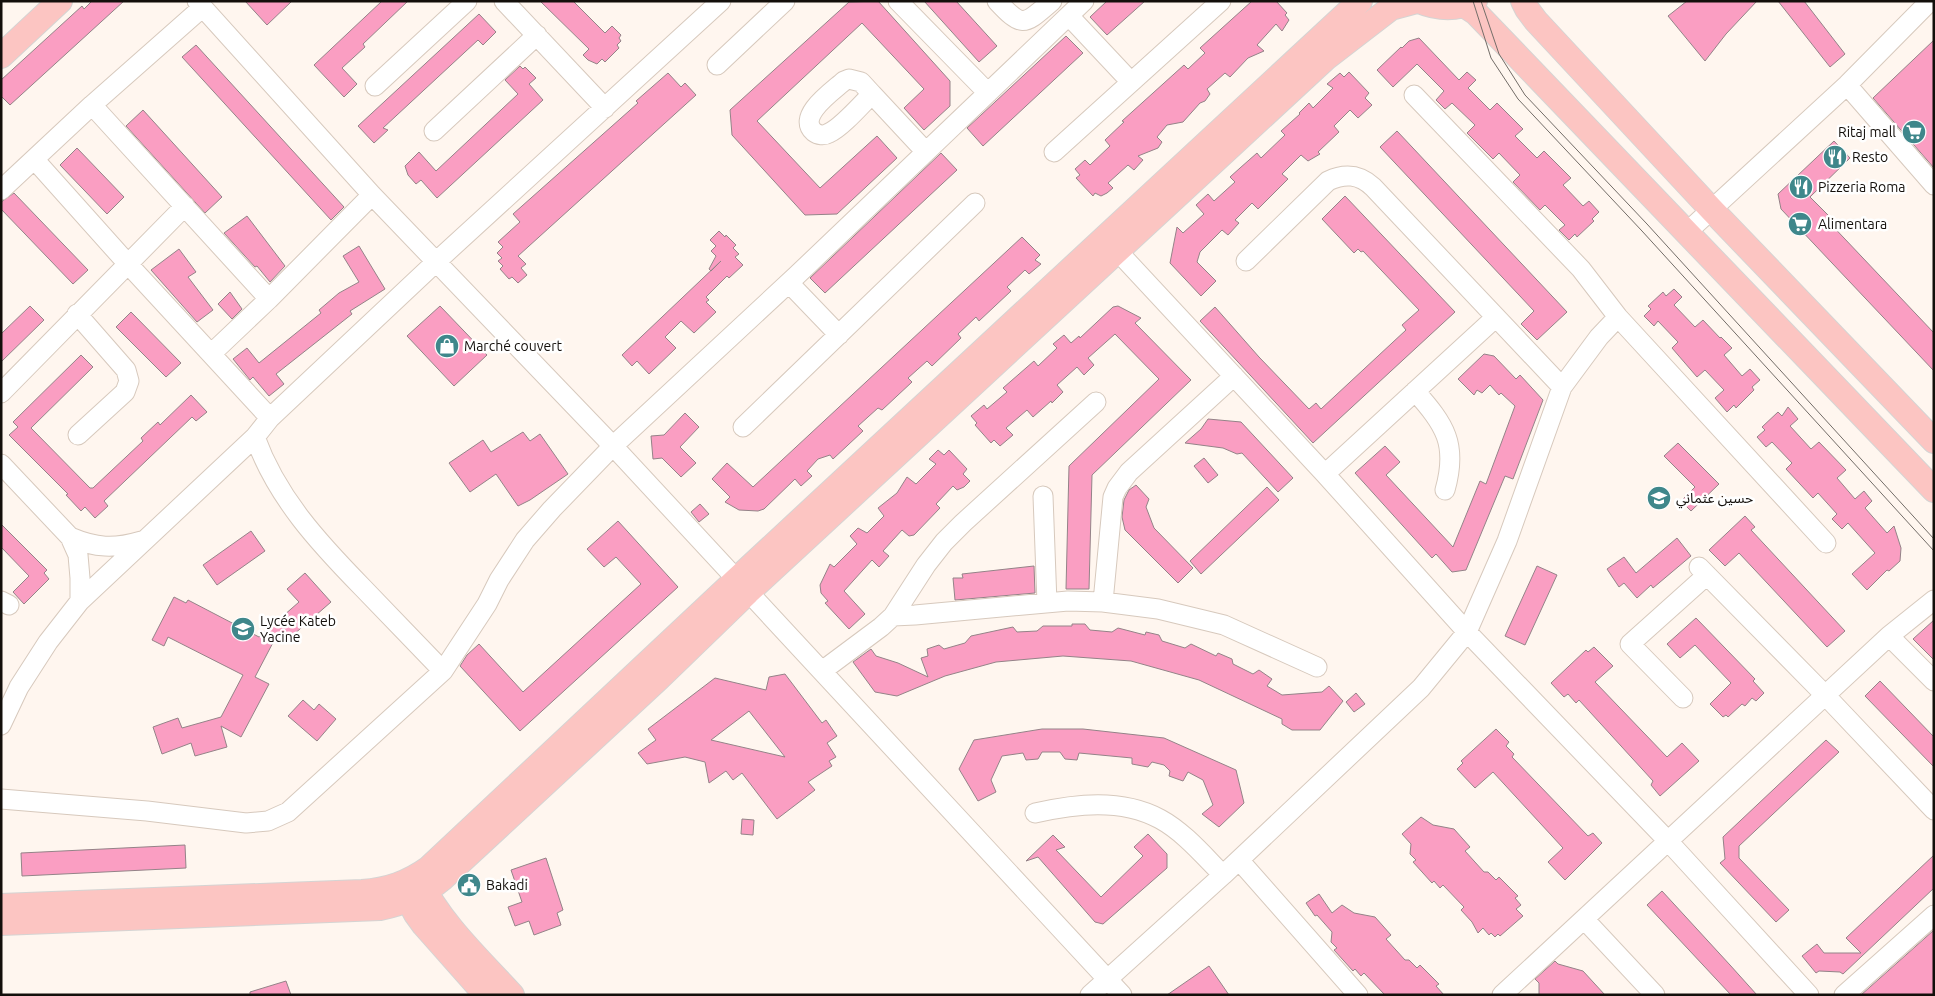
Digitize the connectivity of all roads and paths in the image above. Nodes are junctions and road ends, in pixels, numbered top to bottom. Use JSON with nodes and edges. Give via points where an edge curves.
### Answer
{"nodes":[{"id":1,"x":38,"y":1,"type":"edge"},
{"id":2,"x":60,"y":1,"type":"edge"},
{"id":3,"x":467,"y":1,"type":"edge"},
{"id":4,"x":504,"y":1,"type":"edge"},
{"id":5,"x":721,"y":1,"type":"edge"},
{"id":6,"x":785,"y":1,"type":"edge"},
{"id":7,"x":898,"y":1,"type":"edge"},
{"id":8,"x":996,"y":1,"type":"edge"},
{"id":9,"x":1052,"y":1,"type":"edge"},
{"id":10,"x":1084,"y":1,"type":"edge"},
{"id":11,"x":1221,"y":1,"type":"edge"},
{"id":12,"x":1360,"y":1,"type":"edge"},
{"id":13,"x":1418,"y":1,"type":"edge"},
{"id":14,"x":1523,"y":1,"type":"edge"},
{"id":15,"x":1930,"y":1,"type":"edge"},
{"id":16,"x":1470,"y":3,"type":"edge"},
{"id":17,"x":200,"y":4,"type":"edge"},
{"id":18,"x":1069,"y":16,"type":"junction"},
{"id":19,"x":536,"y":35,"type":"junction"},
{"id":20,"x":1,"y":36,"type":"edge"},
{"id":21,"x":1,"y":56,"type":"edge"},
{"id":22,"x":717,"y":65,"type":"dead end"},
{"id":23,"x":1131,"y":82,"type":"junction"},
{"id":24,"x":1847,"y":85,"type":"junction"},
{"id":25,"x":375,"y":86,"type":"dead end"},
{"id":26,"x":988,"y":93,"type":"junction"},
{"id":27,"x":872,"y":94,"type":"dead end"},
{"id":28,"x":1414,"y":95,"type":"dead end"},
{"id":29,"x":92,"y":105,"type":"junction"},
{"id":30,"x":605,"y":108,"type":"junction"},
{"id":31,"x":434,"y":131,"type":"dead end"},
{"id":32,"x":926,"y":152,"type":"junction"},
{"id":33,"x":1054,"y":152,"type":"dead end"},
{"id":34,"x":34,"y":160,"type":"junction"},
{"id":35,"x":1934,"y":185,"type":"edge"},
{"id":36,"x":1,"y":190,"type":"edge"},
{"id":37,"x":372,"y":195,"type":"junction"},
{"id":38,"x":974,"y":203,"type":"dead end"},
{"id":39,"x":185,"y":206,"type":"junction"},
{"id":40,"x":1711,"y":209,"type":"junction"},
{"id":41,"x":1686,"y":233,"type":"junction"},
{"id":42,"x":1112,"y":245,"type":"junction"},
{"id":43,"x":437,"y":261,"type":"junction"},
{"id":44,"x":1246,"y":261,"type":"dead end"},
{"id":45,"x":127,"y":264,"type":"junction"},
{"id":46,"x":789,"y":283,"type":"junction"},
{"id":47,"x":269,"y":299,"type":"junction"},
{"id":48,"x":77,"y":314,"type":"junction"},
{"id":49,"x":1618,"y":317,"type":"junction"},
{"id":50,"x":1495,"y":318,"type":"junction"},
{"id":51,"x":839,"y":335,"type":"junction"},
{"id":52,"x":211,"y":354,"type":"junction"},
{"id":53,"x":1234,"y":376,"type":"junction"},
{"id":54,"x":1562,"y":387,"type":"junction"},
{"id":55,"x":1415,"y":391,"type":"junction"},
{"id":56,"x":1,"y":393,"type":"edge"},
{"id":57,"x":1096,"y":402,"type":"dead end"},
{"id":58,"x":270,"y":418,"type":"junction"},
{"id":59,"x":743,"y":427,"type":"dead end"},
{"id":60,"x":78,"y":435,"type":"dead end"},
{"id":61,"x":255,"y":437,"type":"junction"},
{"id":62,"x":1934,"y":441,"type":"edge"},
{"id":63,"x":613,"y":446,"type":"junction"},
{"id":64,"x":1,"y":464,"type":"edge"},
{"id":65,"x":1325,"y":474,"type":"junction"},
{"id":66,"x":1445,"y":490,"type":"dead end"},
{"id":67,"x":1934,"y":490,"type":"edge"},
{"id":68,"x":1043,"y":496,"type":"dead end"},
{"id":69,"x":70,"y":537,"type":"junction"},
{"id":70,"x":143,"y":541,"type":"junction"},
{"id":71,"x":1826,"y":542,"type":"dead end"},
{"id":72,"x":742,"y":586,"type":"junction"},
{"id":73,"x":1934,"y":600,"type":"edge"},
{"id":74,"x":80,"y":601,"type":"junction"},
{"id":75,"x":1104,"y":602,"type":"junction"},
{"id":76,"x":1047,"y":603,"type":"junction"},
{"id":77,"x":893,"y":616,"type":"junction"},
{"id":78,"x":1467,"y":632,"type":"junction"},
{"id":79,"x":1889,"y":636,"type":"junction"},
{"id":80,"x":1318,"y":667,"type":"dead end"},
{"id":81,"x":443,"y":671,"type":"junction"},
{"id":82,"x":822,"y":671,"type":"junction"},
{"id":83,"x":1934,"y":681,"type":"edge"},
{"id":84,"x":1825,"y":695,"type":"junction"},
{"id":85,"x":1682,"y":698,"type":"dead end"},
{"id":86,"x":1,"y":725,"type":"edge"},
{"id":87,"x":1,"y":799,"type":"edge"},
{"id":88,"x":1934,"y":810,"type":"edge"},
{"id":89,"x":1035,"y":813,"type":"dead end"},
{"id":90,"x":1668,"y":841,"type":"junction"},
{"id":91,"x":1239,"y":860,"type":"junction"},
{"id":92,"x":1223,"y":875,"type":"junction"},
{"id":93,"x":418,"y":886,"type":"junction"},
{"id":94,"x":1,"y":906,"type":"edge"},
{"id":95,"x":376,"y":908,"type":"junction"},
{"id":96,"x":1934,"y":915,"type":"edge"},
{"id":97,"x":1584,"y":919,"type":"junction"},
{"id":98,"x":1,"y":923,"type":"edge"},
{"id":99,"x":438,"y":927,"type":"junction"},
{"id":100,"x":1107,"y":979,"type":"junction"},
{"id":101,"x":486,"y":995,"type":"edge"},
{"id":102,"x":512,"y":995,"type":"edge"},
{"id":103,"x":1090,"y":995,"type":"edge"},
{"id":104,"x":1122,"y":995,"type":"edge"},
{"id":105,"x":1358,"y":995,"type":"edge"},
{"id":106,"x":1502,"y":995,"type":"edge"},
{"id":107,"x":1655,"y":995,"type":"edge"},
{"id":108,"x":1809,"y":995,"type":"edge"},
{"id":109,"x":1844,"y":995,"type":"edge"}],
"edges":[{"from":1,"to":20,"type":"main road"},
{"from":2,"to":21,"type":"main road"},
{"from":3,"to":25,"type":"street"},
{"from":4,"to":19,"type":"street"},
{"from":5,"to":30,"type":"street"},
{"from":6,"to":22,"type":"street"},
{"from":7,"to":26,"type":"street"},
{"from":8,"to":9,"type":"street","via":[[1012,18],[1024,21]]},
{"from":10,"to":18,"type":"street"},
{"from":11,"to":23,"type":"street"},
{"from":12,"to":42,"type":"main road"},
{"from":13,"to":16,"type":"main road","via":[[1441,8]]},
{"from":13,"to":42,"type":"main road","via":[[1391,8],[1326,58]]},
{"from":14,"to":40,"type":"main road","via":[[1536,21]]},
{"from":15,"to":24,"type":"street"},
{"from":16,"to":41,"type":"main road"},
{"from":17,"to":29,"type":"street"},
{"from":17,"to":37,"type":"street"},
{"from":18,"to":23,"type":"street"},
{"from":18,"to":26,"type":"street"},
{"from":19,"to":30,"type":"street"},
{"from":19,"to":31,"type":"street"},
{"from":23,"to":33,"type":"street"},
{"from":24,"to":35,"type":"street"},
{"from":24,"to":40,"type":"street"},
{"from":26,"to":32,"type":"street"},
{"from":27,"to":32,"type":"street"},
{"from":28,"to":49,"type":"street","via":[[1581,270]]},
{"from":29,"to":34,"type":"street"},
{"from":29,"to":39,"type":"street"},
{"from":30,"to":43,"type":"street"},
{"from":32,"to":46,"type":"street"},
{"from":34,"to":36,"type":"street"},
{"from":34,"to":45,"type":"street"},
{"from":37,"to":43,"type":"street"},
{"from":37,"to":47,"type":"street"},
{"from":38,"to":51,"type":"street"},
{"from":39,"to":45,"type":"street"},
{"from":39,"to":47,"type":"street"},
{"from":40,"to":41,"type":"street"},
{"from":40,"to":62,"type":"main road"},
{"from":41,"to":67,"type":"main road"},
{"from":42,"to":53,"type":"street"},
{"from":42,"to":72,"type":"main road"},
{"from":43,"to":58,"type":"street"},
{"from":43,"to":63,"type":"street"},
{"from":44,"to":50,"type":"street","via":[[1328,181],[1352,176],[1373,187]]},
{"from":45,"to":48,"type":"street"},
{"from":45,"to":52,"type":"street"},
{"from":46,"to":51,"type":"street"},
{"from":46,"to":63,"type":"street"},
{"from":47,"to":52,"type":"street"},
{"from":48,"to":56,"type":"street"},
{"from":48,"to":60,"type":"street","via":[[126,370],[129,381],[126,392]]},
{"from":49,"to":54,"type":"street"},
{"from":49,"to":71,"type":"street"},
{"from":50,"to":54,"type":"street"},
{"from":50,"to":55,"type":"street"},
{"from":51,"to":59,"type":"street"},
{"from":52,"to":58,"type":"street"},
{"from":53,"to":65,"type":"street"},
{"from":53,"to":75,"type":"street","via":[[1130,472],[1117,488],[1112,508]]},
{"from":54,"to":78,"type":"street","via":[[1510,533]]},
{"from":55,"to":65,"type":"street"},
{"from":55,"to":66,"type":"street","via":[[1442,425],[1448,441],[1450,474]]},
{"from":57,"to":77,"type":"street","via":[[944,542]]},
{"from":58,"to":61,"type":"street"},
{"from":61,"to":70,"type":"street"},
{"from":61,"to":81,"type":"street","via":[[279,489],[322,545]]},
{"from":63,"to":72,"type":"street"},
{"from":63,"to":81,"type":"street","via":[[524,540]]},
{"from":64,"to":69,"type":"street"},
{"from":65,"to":78,"type":"street"},
{"from":68,"to":76,"type":"street"},
{"from":69,"to":70,"type":"street","via":[[109,548]]},
{"from":69,"to":74,"type":"street","via":[[78,555]]},
{"from":70,"to":74,"type":"street"},
{"from":72,"to":82,"type":"street"},
{"from":72,"to":93,"type":"main road","via":[[658,679]]},
{"from":73,"to":79,"type":"street"},
{"from":74,"to":86,"type":"street","via":[[48,642],[19,688]]},
{"from":75,"to":76,"type":"street"},
{"from":75,"to":80,"type":"street","via":[[1158,609],[1224,625]]},
{"from":76,"to":77,"type":"street"},
{"from":77,"to":82,"type":"street"},
{"from":78,"to":90,"type":"street"},
{"from":78,"to":91,"type":"street","via":[[1421,688]]},
{"from":79,"to":83,"type":"street"},
{"from":79,"to":84,"type":"street"},
{"from":81,"to":87,"type":"street","via":[[297,805],[268,821],[246,823]]},
{"from":82,"to":100,"type":"street"},
{"from":84,"to":85,"type":"street","via":[[1703,571],[1630,644]]},
{"from":84,"to":88,"type":"street"},
{"from":84,"to":90,"type":"street"},
{"from":89,"to":92,"type":"street","via":[[1084,804],[1133,809],[1159,818],[1179,832]]},
{"from":90,"to":97,"type":"street"},
{"from":90,"to":108,"type":"street"},
{"from":91,"to":92,"type":"street"},
{"from":91,"to":105,"type":"street"},
{"from":92,"to":100,"type":"street"},
{"from":93,"to":94,"type":"main road","via":[[362,892]]},
{"from":93,"to":95,"type":"main road","via":[[392,905]]},
{"from":93,"to":99,"type":"main road"},
{"from":93,"to":99,"type":"main road","via":[[438,896],[441,914]]},
{"from":95,"to":98,"type":"main road"},
{"from":95,"to":99,"type":"main road"},
{"from":96,"to":109,"type":"street"},
{"from":97,"to":106,"type":"street"},
{"from":97,"to":107,"type":"street"},
{"from":99,"to":101,"type":"main road"},
{"from":99,"to":102,"type":"main road"},
{"from":100,"to":103,"type":"street"},
{"from":100,"to":104,"type":"street"}]}
